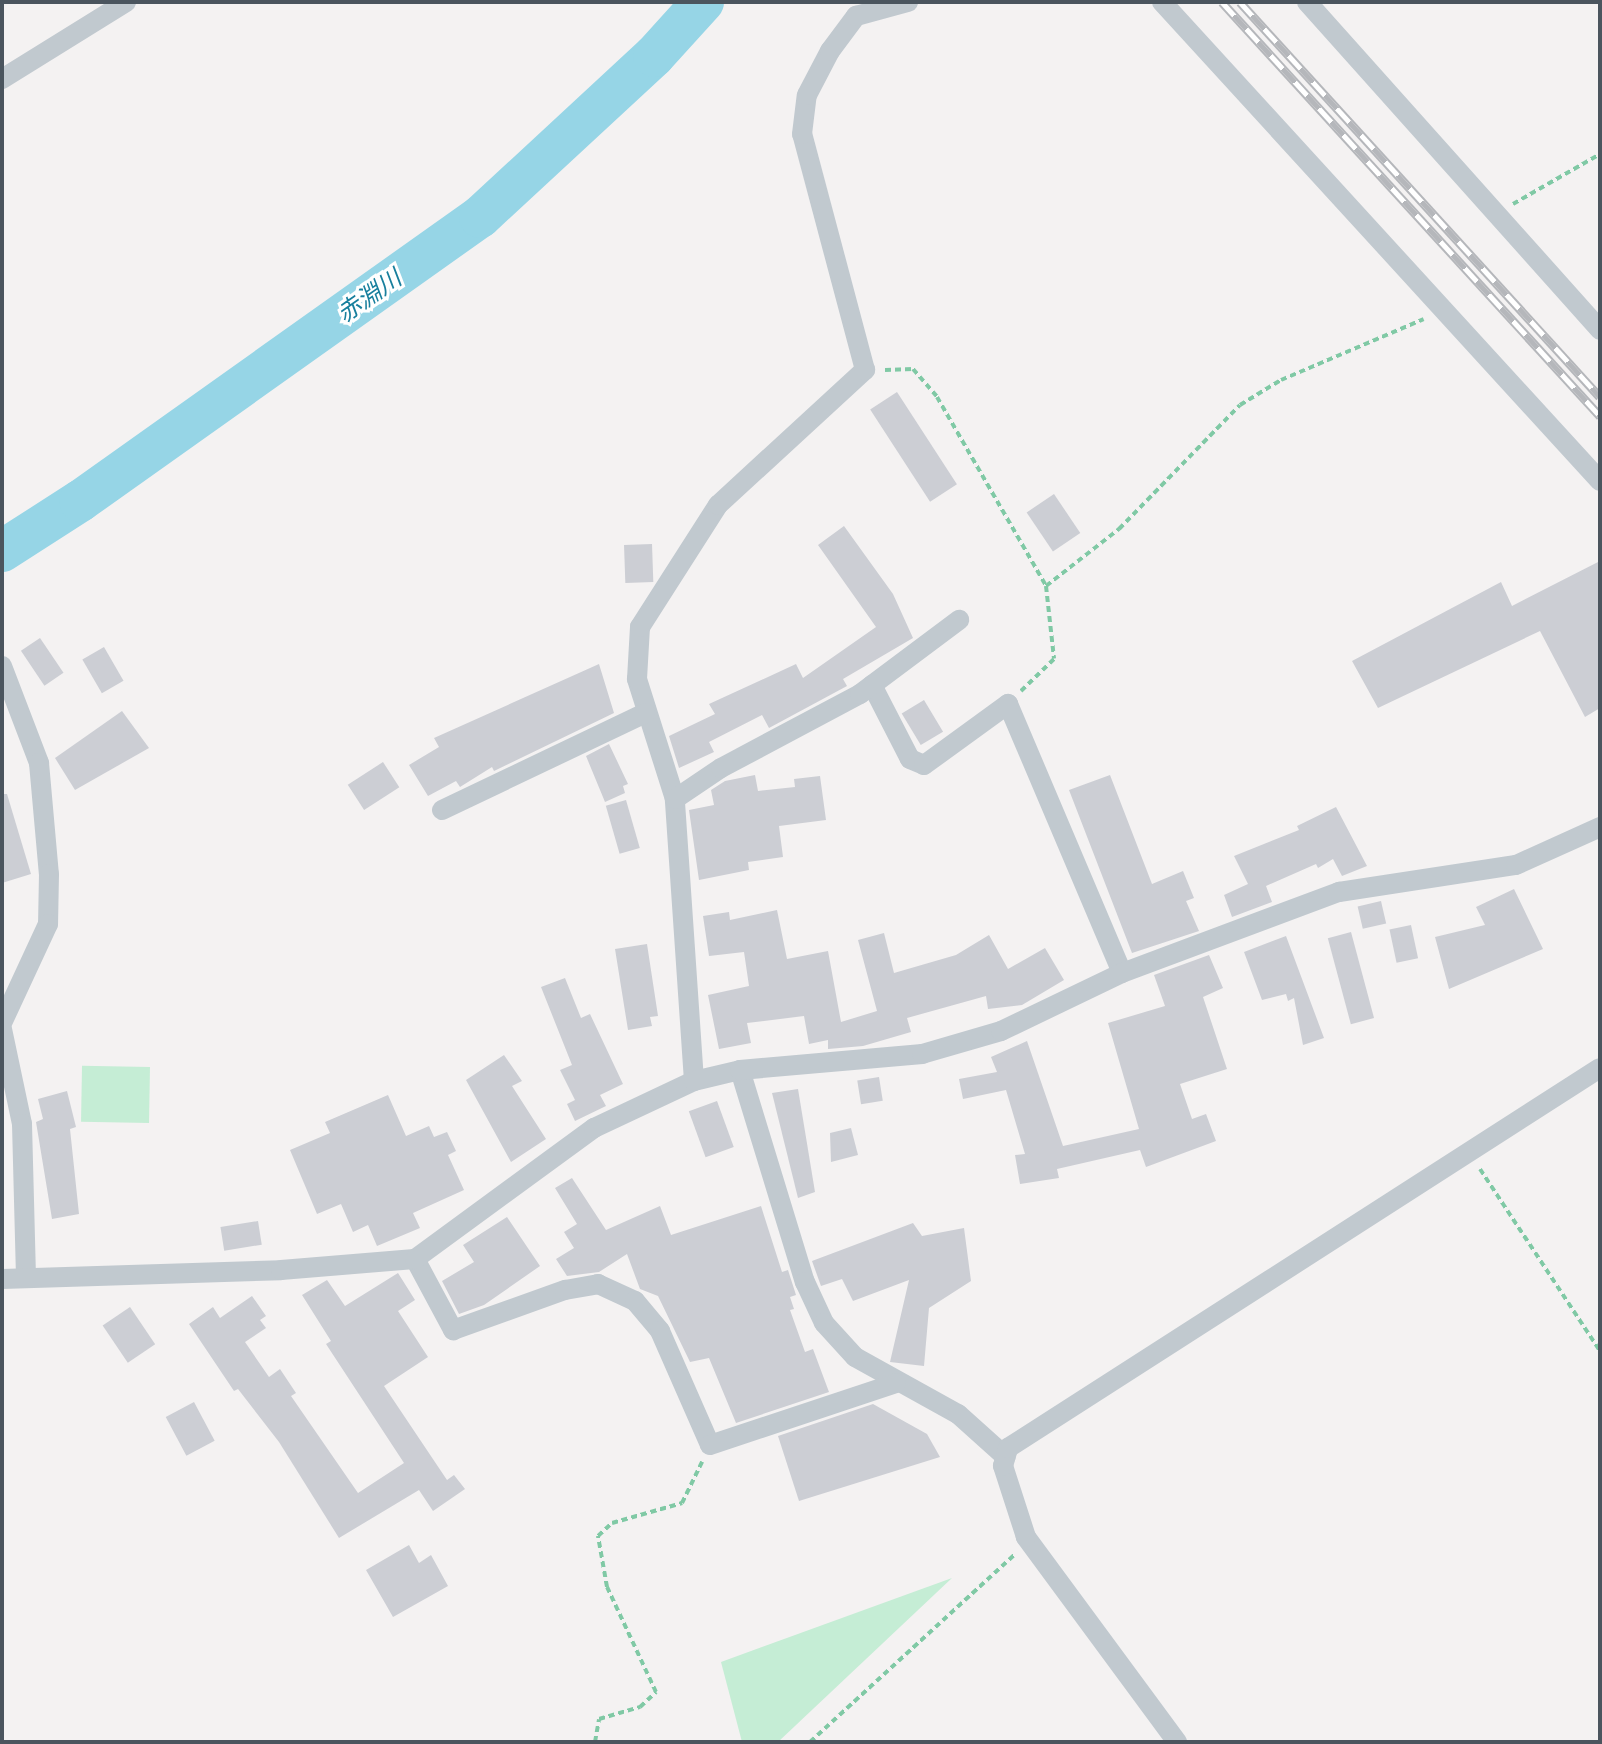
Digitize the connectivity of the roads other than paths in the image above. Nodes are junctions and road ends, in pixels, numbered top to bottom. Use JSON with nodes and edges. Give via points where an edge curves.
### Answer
{"nodes":[{"id":1,"x":126,"y":2,"type":"edge"},
{"id":2,"x":908,"y":2,"type":"edge"},
{"id":3,"x":1162,"y":2,"type":"edge"},
{"id":4,"x":1307,"y":2,"type":"edge"},
{"id":5,"x":2,"y":79,"type":"edge"},
{"id":6,"x":1600,"y":330,"type":"edge"},
{"id":7,"x":1600,"y":481,"type":"edge"},
{"id":8,"x":959,"y":620,"type":"dead end"},
{"id":9,"x":2,"y":666,"type":"edge"},
{"id":10,"x":872,"y":685,"type":"junction"},
{"id":11,"x":645,"y":713,"type":"junction"},
{"id":12,"x":675,"y":799,"type":"junction"},
{"id":13,"x":442,"y":810,"type":"dead end"},
{"id":14,"x":1600,"y":827,"type":"edge"},
{"id":15,"x":1122,"y":973,"type":"junction"},
{"id":16,"x":2,"y":1023,"type":"edge"},
{"id":17,"x":2,"y":1029,"type":"edge"},
{"id":18,"x":1600,"y":1068,"type":"edge"},
{"id":19,"x":740,"y":1070,"type":"junction"},
{"id":20,"x":694,"y":1081,"type":"junction"},
{"id":21,"x":415,"y":1259,"type":"junction"},
{"id":22,"x":26,"y":1275,"type":"junction"},
{"id":23,"x":2,"y":1279,"type":"edge"},
{"id":24,"x":896,"y":1383,"type":"junction"},
{"id":25,"x":1006,"y":1457,"type":"junction"},
{"id":26,"x":1177,"y":1742,"type":"edge"}],
"edges":[{"from":1,"to":5,"type":"street"},
{"from":2,"to":11,"type":"street","via":[[856,16],[807,95],[802,134],[865,370],[718,505],[673,569],[640,627],[637,679]]},
{"from":3,"to":7,"type":"street"},
{"from":4,"to":6,"type":"street"},
{"from":8,"to":10,"type":"street"},
{"from":9,"to":16,"type":"street","via":[[39,763],[49,874],[48,924]]},
{"from":10,"to":12,"type":"street"},
{"from":10,"to":15,"type":"street","via":[[910,759],[924,765],[1008,704]]},
{"from":11,"to":12,"type":"street"},
{"from":11,"to":13,"type":"street"},
{"from":12,"to":20,"type":"street"},
{"from":14,"to":15,"type":"street","via":[[1516,865],[1339,892]]},
{"from":15,"to":19,"type":"street","via":[[1001,1031],[922,1054]]},
{"from":17,"to":22,"type":"street","via":[[22,1124]]},
{"from":18,"to":25,"type":"street","via":[[1008,1448]]},
{"from":19,"to":20,"type":"street"},
{"from":19,"to":24,"type":"street","via":[[805,1282],[824,1323],[855,1357]]},
{"from":20,"to":21,"type":"street","via":[[571,1143]]},
{"from":21,"to":22,"type":"street","via":[[281,1270]]},
{"from":21,"to":24,"type":"street","via":[[453,1330],[598,1284],[635,1301],[660,1331],[710,1445]]},
{"from":22,"to":23,"type":"street"},
{"from":24,"to":25,"type":"street","via":[[958,1414]]},
{"from":25,"to":26,"type":"street","via":[[1010,1492],[1029,1541]]}]}
